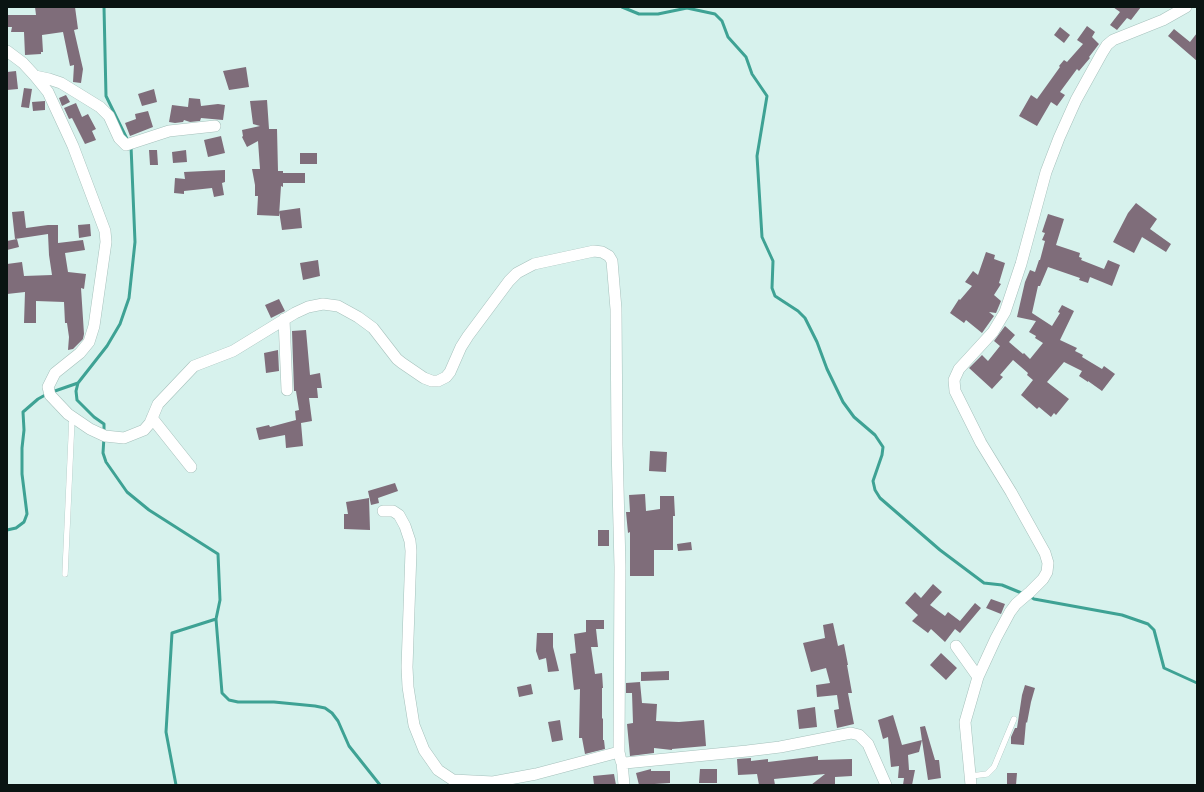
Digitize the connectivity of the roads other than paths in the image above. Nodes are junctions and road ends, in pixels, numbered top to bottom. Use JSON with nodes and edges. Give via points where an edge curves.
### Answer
{"nodes":[{"id":1,"x":1186,"y":7,"type":"edge"},
{"id":2,"x":7,"y":51,"type":"edge"},
{"id":3,"x":35,"y":76,"type":"junction"},
{"id":4,"x":215,"y":126,"type":"dead end"},
{"id":5,"x":284,"y":319,"type":"junction"},
{"id":6,"x":287,"y":390,"type":"dead end"},
{"id":7,"x":72,"y":418,"type":"junction"},
{"id":8,"x":152,"y":418,"type":"junction"},
{"id":9,"x":191,"y":467,"type":"dead end"},
{"id":10,"x":383,"y":511,"type":"dead end"},
{"id":11,"x":65,"y":574,"type":"dead end"},
{"id":12,"x":956,"y":646,"type":"dead end"},
{"id":13,"x":978,"y":677,"type":"junction"},
{"id":14,"x":1014,"y":719,"type":"dead end"},
{"id":15,"x":621,"y":757,"type":"junction"},
{"id":16,"x":971,"y":780,"type":"edge"},
{"id":17,"x":624,"y":785,"type":"edge"},
{"id":18,"x":886,"y":785,"type":"edge"}],
"edges":[{"from":1,"to":13,"type":"street","via":[[1163,20],[1113,40],[1102,52],[1058,138],[1005,312],[993,332],[959,369],[954,380],[955,391],[981,443],[1045,553],[1048,563],[1043,579],[1010,612]]},
{"from":2,"to":3,"type":"street"},
{"from":3,"to":4,"type":"street","via":[[61,83],[100,107],[109,116],[121,140],[127,145],[169,130]]},
{"from":3,"to":7,"type":"street","via":[[48,92],[73,146],[105,231],[106,242],[94,326],[89,342],[80,353],[55,373],[48,387],[50,396]]},
{"from":5,"to":6,"type":"street"},
{"from":5,"to":8,"type":"street","via":[[233,351],[194,366],[158,404]]},
{"from":5,"to":15,"type":"street","via":[[316,305],[328,304],[342,308],[373,328],[402,363],[424,378],[438,381],[450,372],[468,336],[517,273],[534,264],[594,251],[605,253],[612,260],[616,309]]},
{"from":7,"to":8,"type":"street","via":[[105,436],[124,438],[146,429]]},
{"from":7,"to":11,"type":"lane"},
{"from":8,"to":9,"type":"street"},
{"from":10,"to":15,"type":"street","via":[[393,511],[399,515],[410,540],[408,687],[414,725],[424,750],[438,770],[453,780],[493,782]]},
{"from":12,"to":13,"type":"street"},
{"from":13,"to":16,"type":"street","via":[[965,722]]},
{"from":14,"to":16,"type":"lane","via":[[994,767],[987,774]]},
{"from":15,"to":17,"type":"street"},
{"from":15,"to":18,"type":"street","via":[[753,750],[854,733],[868,744]]}]}
